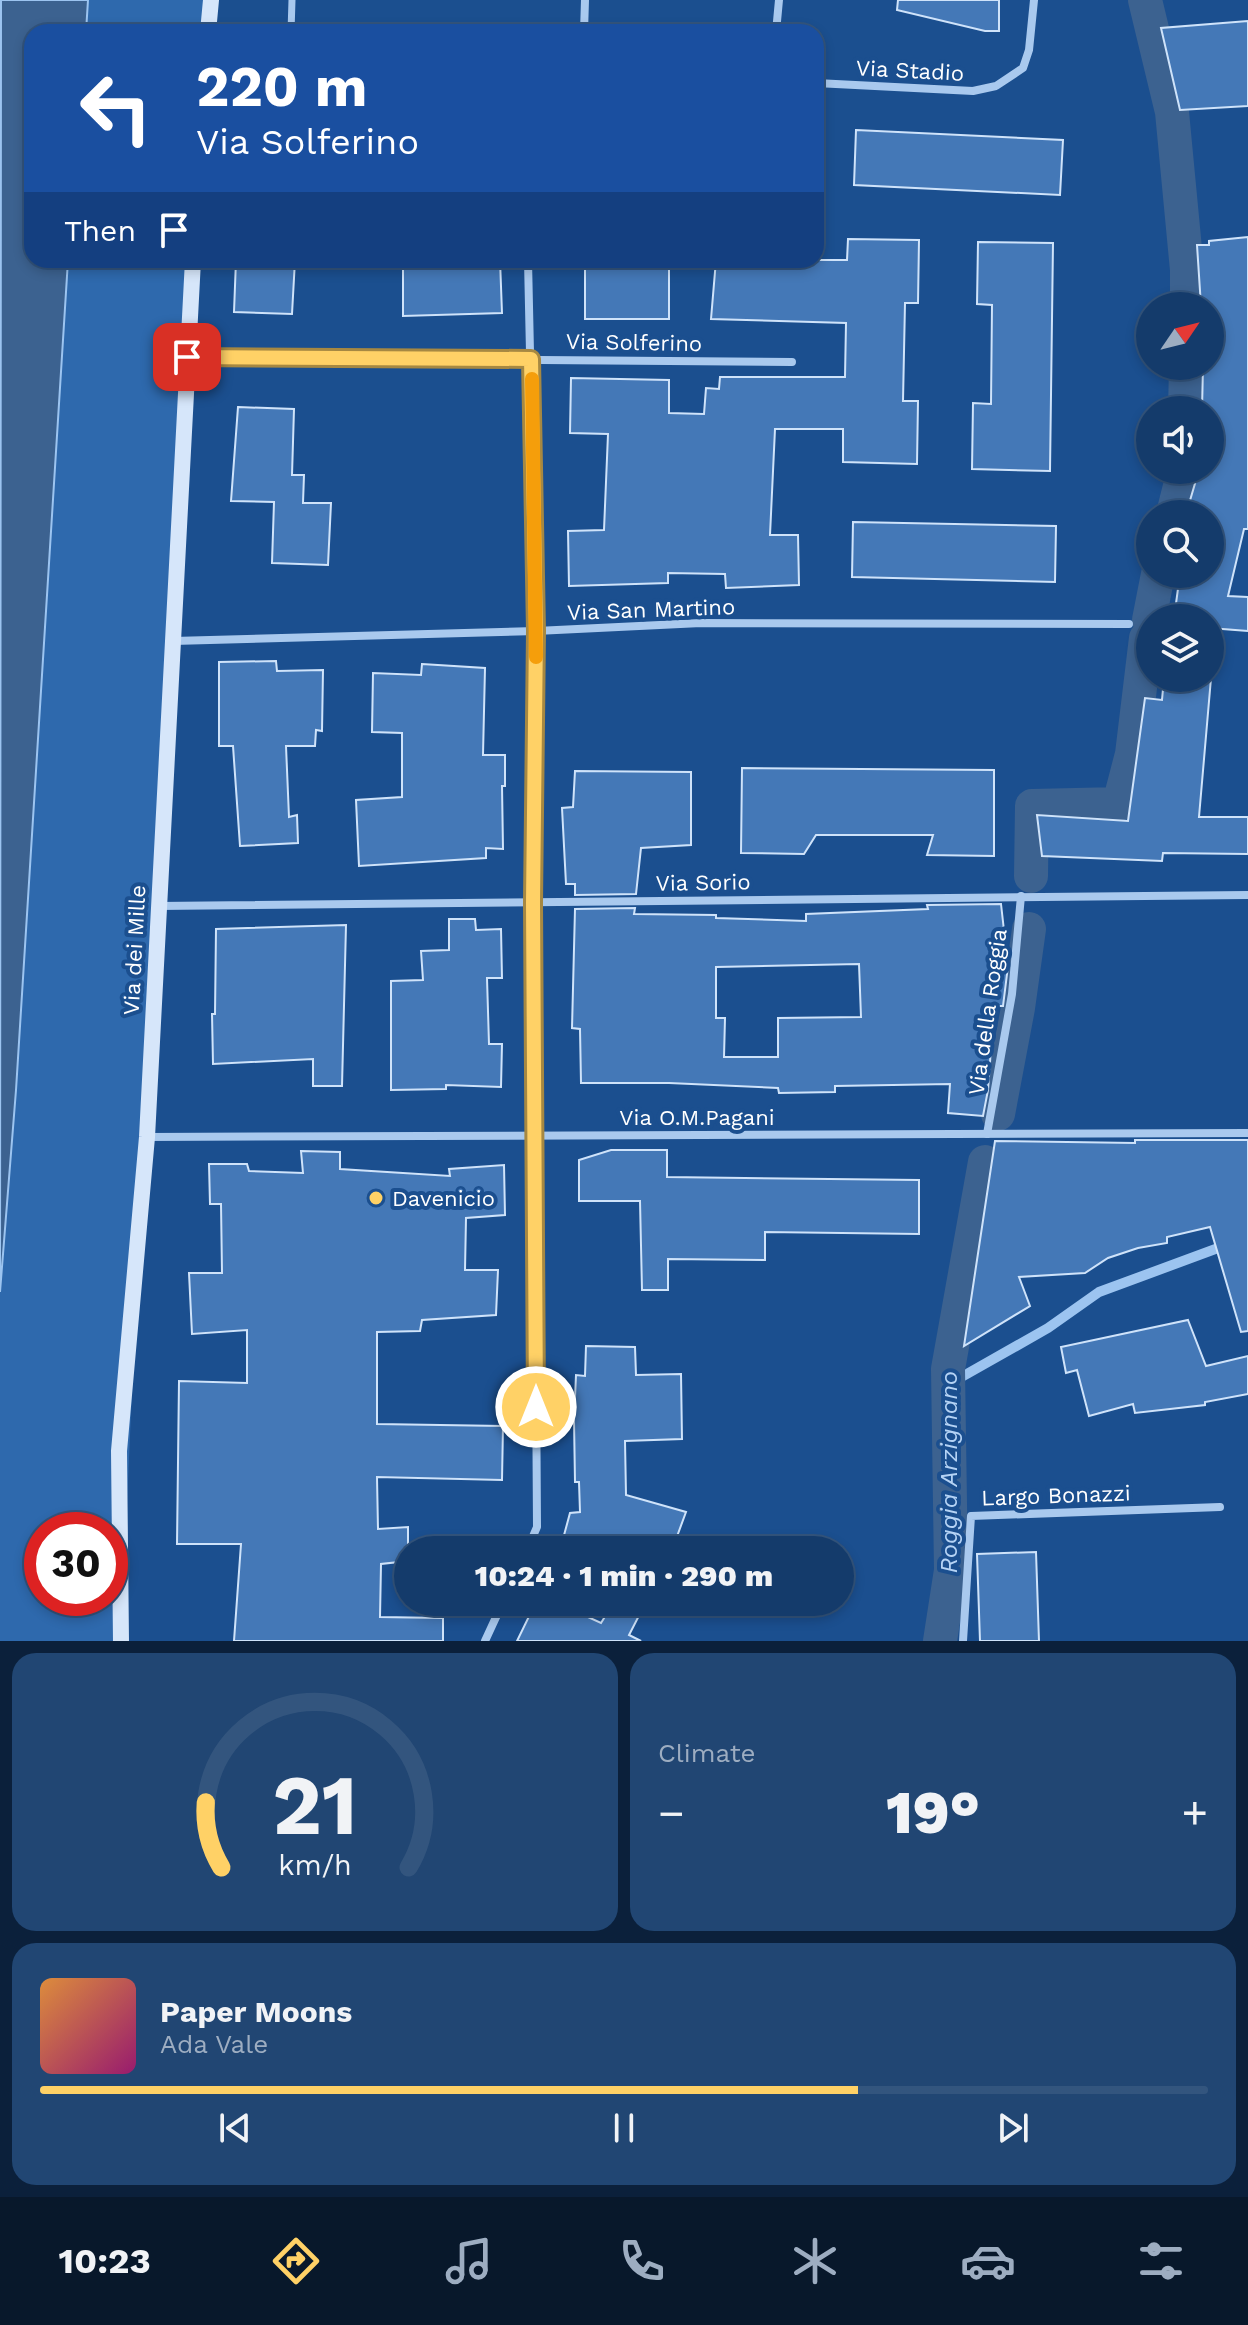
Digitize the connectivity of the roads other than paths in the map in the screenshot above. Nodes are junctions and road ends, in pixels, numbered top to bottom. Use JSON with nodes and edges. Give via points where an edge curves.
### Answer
{"nodes":[{"id":1,"x":211,"y":0,"type":"edge"},
{"id":2,"x":292,"y":0,"type":"edge"},
{"id":3,"x":585,"y":0,"type":"edge"},
{"id":4,"x":779,"y":0,"type":"edge"},
{"id":5,"x":1034,"y":0,"type":"edge"},
{"id":6,"x":209,"y":24,"type":"edge"},
{"id":7,"x":291,"y":24,"type":"edge"},
{"id":8,"x":584,"y":24,"type":"edge"},
{"id":9,"x":777,"y":24,"type":"edge"},
{"id":10,"x":824,"y":83,"type":"edge"},
{"id":11,"x":193,"y":268,"type":"edge"},
{"id":12,"x":528,"y":268,"type":"edge"},
{"id":13,"x":187,"y":357,"type":"junction"},
{"id":14,"x":531,"y":359,"type":"junction"},
{"id":15,"x":792,"y":362,"type":"dead end"},
{"id":16,"x":1129,"y":624,"type":"dead end"},
{"id":17,"x":536,"y":631,"type":"junction"},
{"id":18,"x":173,"y":641,"type":"junction"},
{"id":19,"x":1248,"y":895,"type":"edge"},
{"id":20,"x":1021,"y":896,"type":"junction"},
{"id":21,"x":533,"y":903,"type":"junction"},
{"id":22,"x":158,"y":906,"type":"junction"},
{"id":23,"x":1248,"y":1133,"type":"edge"},
{"id":24,"x":987,"y":1134,"type":"junction"},
{"id":25,"x":535,"y":1135,"type":"junction"},
{"id":26,"x":147,"y":1137,"type":"junction"},
{"id":27,"x":1220,"y":1507,"type":"dead end"},
{"id":28,"x":533,"y":1536,"type":"edge"},
{"id":29,"x":497,"y":1616,"type":"edge"},
{"id":30,"x":121,"y":1641,"type":"edge"},
{"id":31,"x":485,"y":1641,"type":"edge"},
{"id":32,"x":963,"y":1641,"type":"edge"}],
"edges":[{"from":1,"to":6,"type":"main road"},
{"from":2,"to":7,"type":"street"},
{"from":3,"to":8,"type":"street"},
{"from":4,"to":9,"type":"street"},
{"from":5,"to":10,"type":"street","name":"Via Stadio","via":[[1023,68],[996,86],[973,91]]},
{"from":11,"to":13,"type":"main road","name":"Via dei Mille"},
{"from":12,"to":14,"type":"street"},
{"from":13,"to":14,"type":"street","name":"Via Solferino"},
{"from":13,"to":18,"type":"main road","name":"Via dei Mille"},
{"from":14,"to":15,"type":"street","name":"Via Solferino"},
{"from":14,"to":17,"type":"street"},
{"from":16,"to":17,"type":"street","name":"Via San Martino","via":[[701,623]]},
{"from":17,"to":18,"type":"street","name":"Via San Martino"},
{"from":17,"to":21,"type":"street"},
{"from":18,"to":22,"type":"main road","name":"Via dei Mille"},
{"from":19,"to":20,"type":"street","name":"Via Sorio"},
{"from":20,"to":21,"type":"street","name":"Via Sorio"},
{"from":20,"to":24,"type":"street","name":"Via della Roggia","via":[[1012,994]]},
{"from":21,"to":22,"type":"street","name":"Via Sorio"},
{"from":21,"to":25,"type":"street"},
{"from":22,"to":26,"type":"main road","name":"Via dei Mille"},
{"from":23,"to":24,"type":"street","name":"Via O.M.Pagani"},
{"from":24,"to":25,"type":"street","name":"Via O.M.Pagani"},
{"from":25,"to":26,"type":"street","name":"Via O.M.Pagani"},
{"from":25,"to":28,"type":"street"},
{"from":26,"to":30,"type":"main road","name":"Via dei Mille","via":[[119,1451]]},
{"from":27,"to":32,"type":"street","name":"Largo Bonazzi","via":[[971,1516]]},
{"from":29,"to":31,"type":"street"}]}
